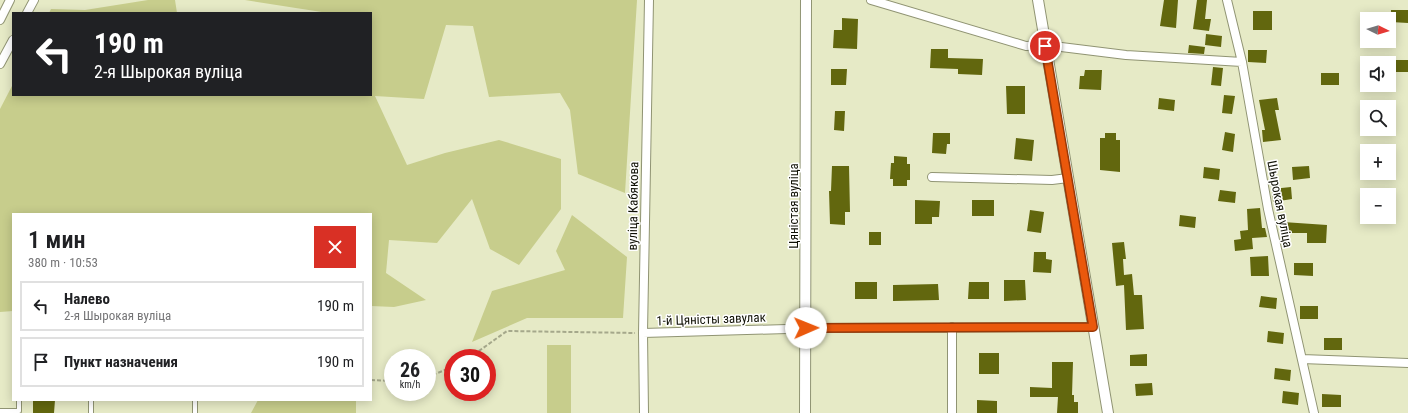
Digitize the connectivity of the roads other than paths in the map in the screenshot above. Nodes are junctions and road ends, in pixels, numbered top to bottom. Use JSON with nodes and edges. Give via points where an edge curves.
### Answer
{"nodes":[{"id":1,"x":10,"y":0,"type":"edge"},
{"id":2,"x":34,"y":0,"type":"edge"},
{"id":3,"x":649,"y":0,"type":"edge"},
{"id":4,"x":806,"y":0,"type":"edge"},
{"id":5,"x":872,"y":0,"type":"edge"},
{"id":6,"x":1038,"y":0,"type":"edge"},
{"id":7,"x":1227,"y":0,"type":"edge"},
{"id":8,"x":28,"y":12,"type":"edge"},
{"id":9,"x":0,"y":20,"type":"edge"},
{"id":10,"x":12,"y":42,"type":"edge"},
{"id":11,"x":1045,"y":46,"type":"junction"},
{"id":12,"x":1242,"y":62,"type":"junction"},
{"id":13,"x":0,"y":64,"type":"edge"},
{"id":14,"x":932,"y":177,"type":"dead end"},
{"id":15,"x":1068,"y":178,"type":"junction"},
{"id":16,"x":952,"y":327,"type":"junction"},
{"id":17,"x":1093,"y":327,"type":"junction"},
{"id":18,"x":806,"y":328,"type":"junction"},
{"id":19,"x":643,"y":333,"type":"junction"},
{"id":20,"x":1302,"y":360,"type":"junction"},
{"id":21,"x":1408,"y":363,"type":"edge"},
{"id":22,"x":19,"y":401,"type":"edge"},
{"id":23,"x":91,"y":401,"type":"edge"},
{"id":24,"x":195,"y":401,"type":"edge"},
{"id":25,"x":0,"y":411,"type":"edge"},
{"id":26,"x":91,"y":413,"type":"edge"},
{"id":27,"x":195,"y":413,"type":"edge"},
{"id":28,"x":644,"y":413,"type":"edge"},
{"id":29,"x":805,"y":413,"type":"edge"},
{"id":30,"x":952,"y":413,"type":"edge"},
{"id":31,"x":1108,"y":413,"type":"edge"},
{"id":32,"x":1314,"y":413,"type":"edge"}],
"edges":[{"from":1,"to":9,"type":"street"},
{"from":2,"to":8,"type":"street"},
{"from":3,"to":19,"type":"street","name":"вуліца Кабякова"},
{"from":4,"to":18,"type":"street","name":"Цяністая вуліца"},
{"from":5,"to":11,"type":"street","via":[[1026,46]]},
{"from":6,"to":11,"type":"street"},
{"from":7,"to":12,"type":"street","name":"Шырокая вуліца"},
{"from":10,"to":13,"type":"street"},
{"from":11,"to":12,"type":"street","via":[[1126,55]]},
{"from":11,"to":15,"type":"street"},
{"from":12,"to":20,"type":"street","name":"Шырокая вуліца","via":[[1268,209]]},
{"from":14,"to":15,"type":"street","via":[[1052,180]]},
{"from":15,"to":17,"type":"street"},
{"from":16,"to":17,"type":"street","name":"1-й Цяністы завулак"},
{"from":16,"to":18,"type":"street","name":"1-й Цяністы завулак"},
{"from":16,"to":30,"type":"street"},
{"from":17,"to":31,"type":"street"},
{"from":18,"to":19,"type":"street","name":"1-й Цяністы завулак"},
{"from":18,"to":29,"type":"street","name":"Цяністая вуліца"},
{"from":19,"to":28,"type":"street","name":"вуліца Кабякова"},
{"from":20,"to":21,"type":"street"},
{"from":20,"to":32,"type":"street","name":"Шырокая вуліца"},
{"from":22,"to":25,"type":"lane","via":[[19,411]]},
{"from":23,"to":26,"type":"lane"},
{"from":24,"to":27,"type":"lane"}]}
